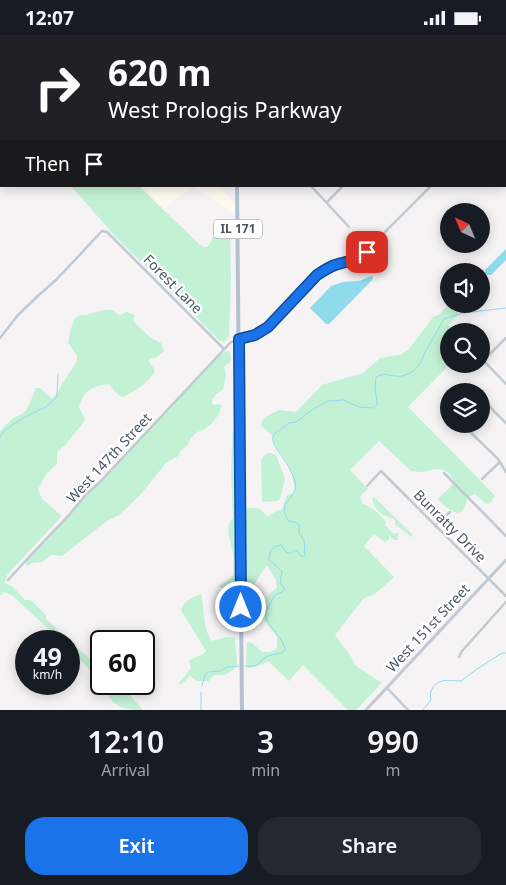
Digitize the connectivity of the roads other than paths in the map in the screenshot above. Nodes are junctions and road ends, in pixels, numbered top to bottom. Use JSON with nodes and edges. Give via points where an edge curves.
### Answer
{"nodes":[{"id":1,"x":238,"y":187,"type":"edge"},
{"id":2,"x":312,"y":187,"type":"edge"},
{"id":3,"x":342,"y":187,"type":"edge"},
{"id":4,"x":430,"y":187,"type":"edge"},
{"id":5,"x":327,"y":202,"type":"junction"},
{"id":6,"x":349,"y":227,"type":"dead end"},
{"id":7,"x":0,"y":338,"type":"edge"},
{"id":8,"x":506,"y":338,"type":"edge"},
{"id":9,"x":239,"y":339,"type":"junction"},
{"id":10,"x":224,"y":349,"type":"junction"},
{"id":11,"x":490,"y":352,"type":"edge"},
{"id":12,"x":490,"y":367,"type":"edge"},
{"id":13,"x":506,"y":383,"type":"edge"},
{"id":14,"x":490,"y":407,"type":"edge"},
{"id":15,"x":506,"y":423,"type":"edge"},
{"id":16,"x":471,"y":433,"type":"edge"},
{"id":17,"x":500,"y":462,"type":"junction"},
{"id":18,"x":506,"y":472,"type":"edge"},
{"id":19,"x":444,"y":473,"type":"dead end"},
{"id":20,"x":482,"y":479,"type":"dead end"},
{"id":21,"x":367,"y":486,"type":"dead end"},
{"id":22,"x":450,"y":512,"type":"dead end"},
{"id":23,"x":435,"y":526,"type":"junction"},
{"id":24,"x":506,"y":536,"type":"edge"},
{"id":25,"x":506,"y":560,"type":"edge"},
{"id":26,"x":489,"y":579,"type":"junction"},
{"id":27,"x":8,"y":580,"type":"dead end"},
{"id":28,"x":506,"y":595,"type":"edge"},
{"id":29,"x":506,"y":602,"type":"edge"},
{"id":30,"x":459,"y":657,"type":"dead end"},
{"id":31,"x":387,"y":688,"type":"junction"},
{"id":32,"x":242,"y":710,"type":"edge"},
{"id":33,"x":366,"y":710,"type":"edge"},
{"id":34,"x":408,"y":710,"type":"edge"}],
"edges":[{"from":1,"to":9,"type":"main road","number":"IL 171"},
{"from":2,"to":5,"type":"street"},
{"from":3,"to":5,"type":"street"},
{"from":4,"to":9,"type":"street","name":"West 147th Street","via":[[362,256],[323,270],[268,327]]},
{"from":5,"to":6,"type":"street"},
{"from":7,"to":10,"type":"street","name":"Forest Lane","via":[[18,315],[102,231],[108,232]]},
{"from":8,"to":11,"type":"street"},
{"from":9,"to":10,"type":"street","name":"West 147th Street"},
{"from":9,"to":32,"type":"main road","number":"IL 171"},
{"from":10,"to":27,"type":"street","name":"West 147th Street"},
{"from":12,"to":13,"type":"street"},
{"from":14,"to":15,"type":"street"},
{"from":16,"to":17,"type":"street"},
{"from":17,"to":18,"type":"street"},
{"from":17,"to":20,"type":"street"},
{"from":19,"to":24,"type":"street"},
{"from":21,"to":23,"type":"street","name":"Bunratty Drive","via":[[380,471]]},
{"from":22,"to":23,"type":"street"},
{"from":23,"to":26,"type":"street","name":"Bunratty Drive"},
{"from":25,"to":26,"type":"street","name":"West 151st Street"},
{"from":26,"to":28,"type":"street","name":"Bunratty Drive"},
{"from":26,"to":31,"type":"street","name":"West 151st Street"},
{"from":29,"to":30,"type":"street"},
{"from":31,"to":33,"type":"street","name":"West 151st Street"},
{"from":31,"to":34,"type":"street"}]}
